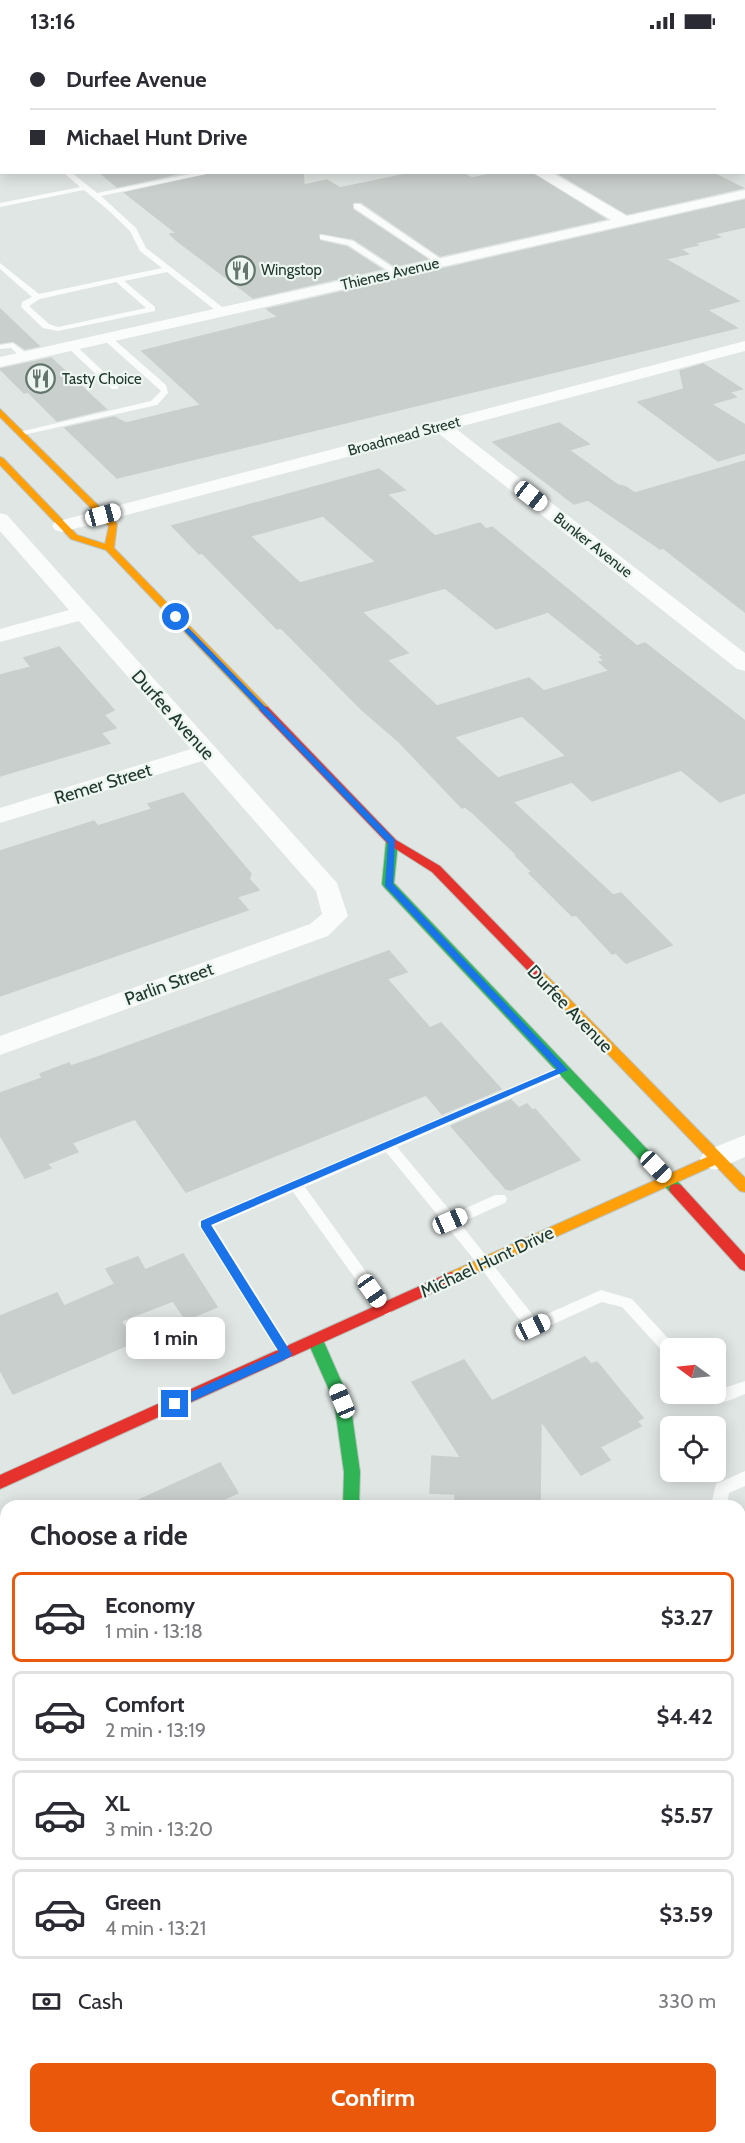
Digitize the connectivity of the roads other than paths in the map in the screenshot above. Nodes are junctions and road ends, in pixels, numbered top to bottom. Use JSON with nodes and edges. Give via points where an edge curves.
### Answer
{"nodes":[{"id":1,"x":68,"y":174,"type":"edge"},
{"id":2,"x":203,"y":174,"type":"edge"},
{"id":3,"x":542,"y":174,"type":"edge"},
{"id":4,"x":85,"y":188,"type":"junction"},
{"id":5,"x":745,"y":194,"type":"edge"},
{"id":6,"x":97,"y":195,"type":"junction"},
{"id":7,"x":0,"y":205,"type":"edge"},
{"id":8,"x":357,"y":207,"type":"dead end"},
{"id":9,"x":623,"y":220,"type":"junction"},
{"id":10,"x":323,"y":237,"type":"dead end"},
{"id":11,"x":441,"y":262,"type":"junction"},
{"id":12,"x":0,"y":265,"type":"edge"},
{"id":13,"x":168,"y":269,"type":"junction"},
{"id":14,"x":396,"y":272,"type":"junction"},
{"id":15,"x":118,"y":280,"type":"junction"},
{"id":16,"x":37,"y":297,"type":"junction"},
{"id":17,"x":223,"y":312,"type":"junction"},
{"id":18,"x":107,"y":338,"type":"junction"},
{"id":19,"x":71,"y":346,"type":"junction"},
{"id":20,"x":0,"y":347,"type":"edge"},
{"id":21,"x":737,"y":348,"type":"edge"},
{"id":22,"x":26,"y":357,"type":"junction"},
{"id":23,"x":745,"y":361,"type":"edge"},
{"id":24,"x":0,"y":362,"type":"edge"},
{"id":25,"x":115,"y":387,"type":"dead end"},
{"id":26,"x":0,"y":412,"type":"edge"},
{"id":27,"x":441,"y":426,"type":"junction"},
{"id":28,"x":22,"y":434,"type":"junction"},
{"id":29,"x":0,"y":460,"type":"edge"},
{"id":30,"x":103,"y":515,"type":"junction"},
{"id":31,"x":0,"y":519,"type":"edge"},
{"id":32,"x":62,"y":526,"type":"junction"},
{"id":33,"x":109,"y":548,"type":"junction"},
{"id":34,"x":83,"y":613,"type":"junction"},
{"id":35,"x":0,"y":636,"type":"edge"},
{"id":36,"x":745,"y":664,"type":"edge"},
{"id":37,"x":206,"y":752,"type":"junction"},
{"id":38,"x":0,"y":816,"type":"edge"},
{"id":39,"x":392,"y":842,"type":"junction"},
{"id":40,"x":335,"y":916,"type":"joint"},
{"id":41,"x":0,"y":1046,"type":"edge"},
{"id":42,"x":563,"y":1070,"type":"junction"},
{"id":43,"x":745,"y":1145,"type":"edge"},
{"id":44,"x":388,"y":1146,"type":"junction"},
{"id":45,"x":715,"y":1159,"type":"junction"},
{"id":46,"x":667,"y":1179,"type":"junction"},
{"id":47,"x":296,"y":1185,"type":"junction"},
{"id":48,"x":745,"y":1188,"type":"edge"},
{"id":49,"x":500,"y":1199,"type":"dead end"},
{"id":50,"x":450,"y":1221,"type":"junction"},
{"id":51,"x":485,"y":1263,"type":"junction"},
{"id":52,"x":745,"y":1265,"type":"edge"},
{"id":53,"x":385,"y":1309,"type":"junction"},
{"id":54,"x":660,"y":1339,"type":"edge"},
{"id":55,"x":315,"y":1340,"type":"junction"},
{"id":56,"x":286,"y":1354,"type":"junction"},
{"id":57,"x":745,"y":1387,"type":"edge"},
{"id":58,"x":726,"y":1394,"type":"edge"},
{"id":59,"x":745,"y":1478,"type":"edge"},
{"id":60,"x":0,"y":1482,"type":"edge"},
{"id":61,"x":351,"y":1500,"type":"edge"},
{"id":62,"x":720,"y":1500,"type":"edge"}],
"edges":[{"from":1,"to":4,"type":"lane"},
{"from":2,"to":6,"type":"lane"},
{"from":3,"to":9,"type":"street"},
{"from":4,"to":6,"type":"lane"},
{"from":4,"to":7,"type":"lane"},
{"from":5,"to":9,"type":"street","name":"Thienes Avenue"},
{"from":6,"to":13,"type":"lane","via":[[133,230],[142,249]]},
{"from":8,"to":11,"type":"lane"},
{"from":9,"to":11,"type":"street","name":"Thienes Avenue"},
{"from":10,"to":14,"type":"lane","via":[[350,243]]},
{"from":11,"to":14,"type":"street","name":"Thienes Avenue"},
{"from":12,"to":16,"type":"lane"},
{"from":13,"to":15,"type":"lane"},
{"from":13,"to":17,"type":"lane"},
{"from":14,"to":17,"type":"street","name":"Thienes Avenue"},
{"from":15,"to":16,"type":"lane"},
{"from":15,"to":16,"type":"lane","via":[[152,309],[58,329],[46,326],[25,307]]},
{"from":17,"to":18,"type":"street","name":"Thienes Avenue"},
{"from":18,"to":19,"type":"street","name":"Thienes Avenue"},
{"from":18,"to":28,"type":"lane","via":[[163,387],[165,392],[160,398],[153,403]]},
{"from":19,"to":22,"type":"street","name":"Thienes Avenue"},
{"from":19,"to":25,"type":"lane"},
{"from":20,"to":22,"type":"lane","via":[[13,345]]},
{"from":21,"to":23,"type":"street"},
{"from":21,"to":27,"type":"street","name":"Broadmead Street"},
{"from":22,"to":24,"type":"street","name":"Thienes Avenue"},
{"from":26,"to":28,"type":"main road"},
{"from":27,"to":30,"type":"street","name":"Broadmead Street"},
{"from":27,"to":36,"type":"street","name":"Bunker Avenue"},
{"from":28,"to":30,"type":"main road"},
{"from":29,"to":32,"type":"main road","name":"Durfee Avenue"},
{"from":30,"to":32,"type":"street","name":"Broadmead Street"},
{"from":30,"to":33,"type":"main road","via":[[114,526]]},
{"from":31,"to":34,"type":"street","name":"Durfee Avenue"},
{"from":32,"to":33,"type":"main road","name":"Durfee Avenue","via":[[74,537]]},
{"from":33,"to":39,"type":"main road","name":"Durfee Avenue"},
{"from":34,"to":35,"type":"street"},
{"from":34,"to":37,"type":"street","name":"Durfee Avenue"},
{"from":37,"to":38,"type":"street","name":"Remer Street"},
{"from":37,"to":40,"type":"street","name":"Durfee Avenue","via":[[328,890]]},
{"from":39,"to":42,"type":"main road","via":[[388,884]]},
{"from":39,"to":45,"type":"main road","name":"Durfee Avenue","via":[[436,869]]},
{"from":40,"to":41,"type":"street","name":"Parlin Street","via":[[319,930]]},
{"from":42,"to":44,"type":"lane"},
{"from":42,"to":46,"type":"main road"},
{"from":43,"to":45,"type":"street","name":"Michael Hunt Drive"},
{"from":44,"to":47,"type":"lane"},
{"from":44,"to":50,"type":"lane"},
{"from":45,"to":46,"type":"main road","name":"Michael Hunt Drive"},
{"from":45,"to":48,"type":"main road","name":"Durfee Avenue"},
{"from":46,"to":51,"type":"main road","name":"Michael Hunt Drive"},
{"from":46,"to":52,"type":"main road"},
{"from":47,"to":53,"type":"lane"},
{"from":47,"to":56,"type":"lane","via":[[205,1224]]},
{"from":49,"to":50,"type":"lane"},
{"from":50,"to":51,"type":"lane"},
{"from":51,"to":53,"type":"main road","name":"Michael Hunt Drive"},
{"from":51,"to":54,"type":"lane","via":[[533,1327],[601,1296],[627,1303]]},
{"from":53,"to":55,"type":"main road","name":"Michael Hunt Drive"},
{"from":55,"to":56,"type":"main road","name":"Michael Hunt Drive"},
{"from":55,"to":61,"type":"main road","via":[[342,1401],[352,1472]]},
{"from":56,"to":60,"type":"main road","name":"Michael Hunt Drive"},
{"from":57,"to":58,"type":"lane"},
{"from":59,"to":62,"type":"lane","via":[[722,1489]]}]}
